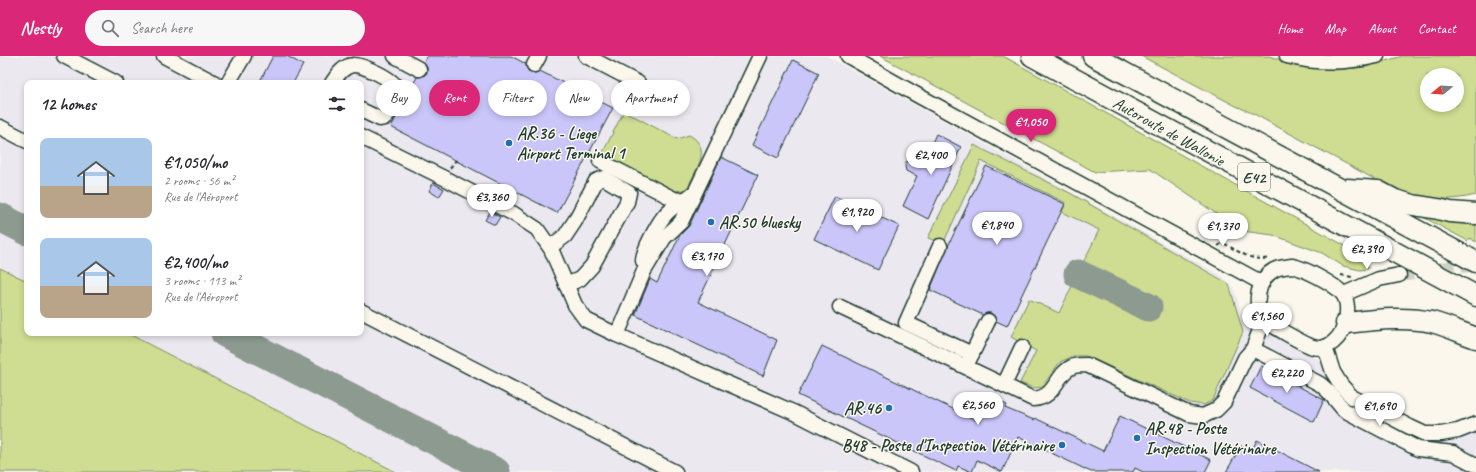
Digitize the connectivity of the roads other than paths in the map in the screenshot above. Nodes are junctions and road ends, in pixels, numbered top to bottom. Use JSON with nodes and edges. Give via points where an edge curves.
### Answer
{"nodes":[{"id":1,"x":64,"y":56,"type":"edge"},
{"id":2,"x":164,"y":56,"type":"edge"},
{"id":3,"x":244,"y":56,"type":"edge"},
{"id":4,"x":395,"y":56,"type":"edge"},
{"id":5,"x":586,"y":56,"type":"edge"},
{"id":6,"x":760,"y":56,"type":"edge"},
{"id":7,"x":848,"y":56,"type":"edge"},
{"id":8,"x":1032,"y":56,"type":"edge"},
{"id":9,"x":1093,"y":56,"type":"edge"},
{"id":10,"x":1287,"y":56,"type":"edge"},
{"id":11,"x":1377,"y":56,"type":"edge"},
{"id":12,"x":419,"y":69,"type":"dead end"},
{"id":13,"x":110,"y":80,"type":"edge"},
{"id":14,"x":209,"y":80,"type":"edge"},
{"id":15,"x":230,"y":80,"type":"edge"},
{"id":16,"x":335,"y":80,"type":"edge"},
{"id":17,"x":632,"y":80,"type":"edge"},
{"id":18,"x":364,"y":111,"type":"edge"},
{"id":19,"x":0,"y":127,"type":"edge"},
{"id":20,"x":364,"y":138,"type":"edge"},
{"id":21,"x":24,"y":139,"type":"edge"},
{"id":22,"x":600,"y":162,"type":"dead end"},
{"id":23,"x":1340,"y":188,"type":"junction"},
{"id":24,"x":690,"y":196,"type":"junction"},
{"id":25,"x":1476,"y":201,"type":"edge"},
{"id":26,"x":1438,"y":209,"type":"junction"},
{"id":27,"x":1476,"y":214,"type":"edge"},
{"id":28,"x":940,"y":246,"type":"dead end"},
{"id":29,"x":550,"y":247,"type":"junction"},
{"id":30,"x":1476,"y":262,"type":"edge"},
{"id":31,"x":1399,"y":276,"type":"tunnel mouth"},
{"id":32,"x":1262,"y":283,"type":"junction"},
{"id":33,"x":566,"y":285,"type":"junction"},
{"id":34,"x":1344,"y":294,"type":"junction"},
{"id":35,"x":1476,"y":296,"type":"edge"},
{"id":36,"x":840,"y":307,"type":"dead end"},
{"id":37,"x":364,"y":313,"type":"edge"},
{"id":38,"x":1264,"y":319,"type":"junction"},
{"id":39,"x":988,"y":320,"type":"dead end"},
{"id":40,"x":1346,"y":323,"type":"junction"},
{"id":41,"x":617,"y":335,"type":"junction"},
{"id":42,"x":1476,"y":338,"type":"edge"},
{"id":43,"x":1022,"y":347,"type":"dead end"},
{"id":44,"x":1325,"y":347,"type":"junction"},
{"id":45,"x":1253,"y":349,"type":"junction"},
{"id":46,"x":969,"y":361,"type":"junction"},
{"id":47,"x":1004,"y":385,"type":"junction"},
{"id":48,"x":1476,"y":424,"type":"edge"},
{"id":49,"x":1476,"y":465,"type":"edge"},
{"id":50,"x":675,"y":472,"type":"edge"},
{"id":51,"x":911,"y":472,"type":"edge"}],
"edges":[{"from":1,"to":13,"type":"street"},
{"from":2,"to":14,"type":"street"},
{"from":3,"to":15,"type":"street"},
{"from":4,"to":12,"type":"street"},
{"from":5,"to":17,"type":"street"},
{"from":6,"to":24,"type":"street"},
{"from":7,"to":32,"type":"street"},
{"from":8,"to":35,"type":"highway","name":"Autoroute de Wallonie","number":"E42"},
{"from":9,"to":23,"type":"highway","name":"Autoroute de Wallonie","number":"E42"},
{"from":10,"to":11,"type":"street","via":[[1339,63]]},
{"from":16,"to":18,"type":"street","via":[[345,68],[352,65],[371,70],[392,82],[396,87],[396,93],[391,110],[385,118],[380,119]]},
{"from":19,"to":21,"type":"street"},
{"from":20,"to":29,"type":"street","via":[[514,214],[537,229]]},
{"from":22,"to":24,"type":"street","via":[[676,200]]},
{"from":23,"to":26,"type":"highway","via":[[1378,191],[1395,200]]},
{"from":23,"to":30,"type":"highway","name":"Autoroute de Wallonie","number":"E42"},
{"from":24,"to":41,"type":"street","via":[[681,222],[664,238],[644,271]]},
{"from":25,"to":26,"type":"highway"},
{"from":26,"to":27,"type":"highway"},
{"from":28,"to":46,"type":"street","via":[[906,323]]},
{"from":29,"to":33,"type":"street"},
{"from":29,"to":33,"type":"street","via":[[565,236],[596,181],[604,178],[628,193],[627,202],[592,266],[580,279]]},
{"from":31,"to":34,"type":"street","via":[[1378,280]]},
{"from":32,"to":34,"type":"street","via":[[1274,270],[1292,266],[1331,284]]},
{"from":32,"to":38,"type":"street","via":[[1257,301]]},
{"from":33,"to":41,"type":"street","via":[[575,305],[586,320]]},
{"from":34,"to":40,"type":"street","via":[[1347,303]]},
{"from":36,"to":46,"type":"street"},
{"from":37,"to":50,"type":"street"},
{"from":38,"to":44,"type":"street","via":[[1313,348]]},
{"from":38,"to":45,"type":"street"},
{"from":39,"to":46,"type":"street"},
{"from":40,"to":42,"type":"highway","via":[[1385,319],[1417,320],[1438,324]]},
{"from":40,"to":44,"type":"street","via":[[1336,339]]},
{"from":41,"to":51,"type":"street","via":[[795,413]]},
{"from":43,"to":47,"type":"street"},
{"from":44,"to":48,"type":"street","via":[[1340,385],[1352,397],[1410,427],[1425,434],[1441,434]]},
{"from":45,"to":47,"type":"street","via":[[1244,358],[1224,402],[1216,410],[1203,416],[1189,414],[1087,365],[1075,366],[1064,372],[1052,390],[1040,398],[1033,399]]},
{"from":45,"to":49,"type":"street","via":[[1320,384],[1344,410],[1418,449],[1453,453]]},
{"from":46,"to":47,"type":"street"}]}
